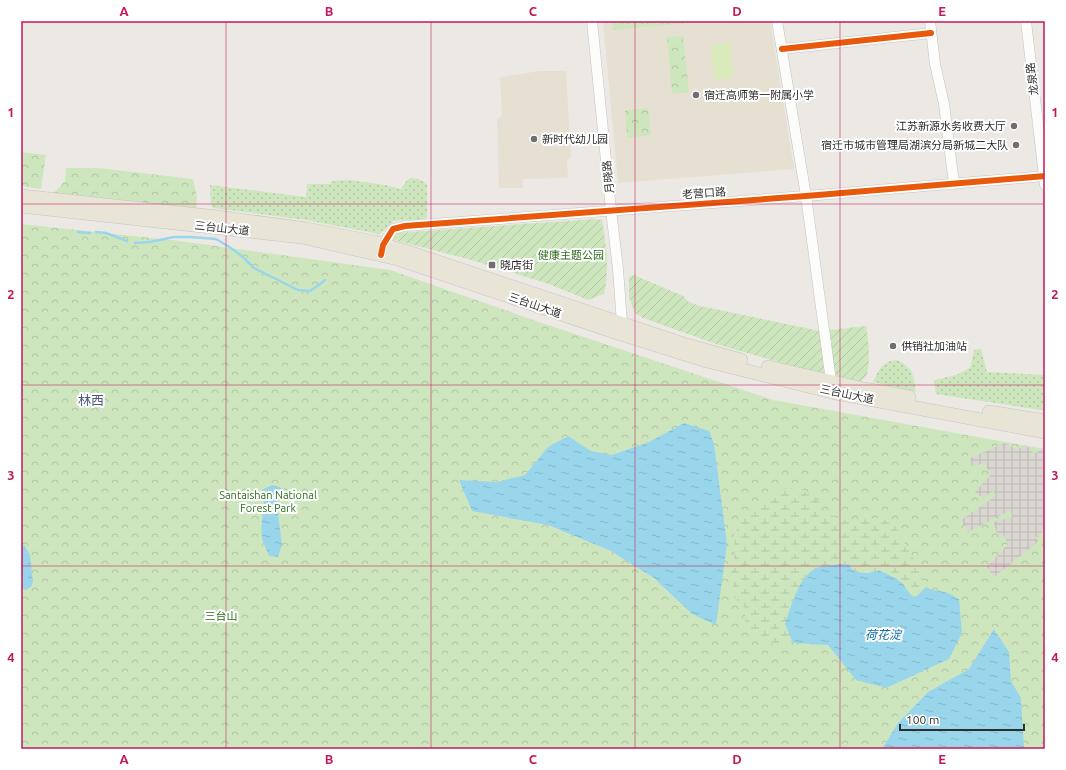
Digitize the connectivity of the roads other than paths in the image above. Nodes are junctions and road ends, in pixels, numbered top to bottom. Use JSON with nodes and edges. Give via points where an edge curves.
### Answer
{"nodes":[{"id":1,"x":592,"y":21,"type":"edge"},
{"id":2,"x":777,"y":21,"type":"edge"},
{"id":3,"x":930,"y":21,"type":"edge"},
{"id":4,"x":1026,"y":21,"type":"edge"},
{"id":5,"x":931,"y":33,"type":"junction"},
{"id":6,"x":782,"y":50,"type":"junction"},
{"id":7,"x":1045,"y":179,"type":"edge"},
{"id":8,"x":954,"y":184,"type":"junction"},
{"id":9,"x":21,"y":196,"type":"edge"},
{"id":10,"x":806,"y":196,"type":"junction"},
{"id":11,"x":21,"y":206,"type":"edge"},
{"id":12,"x":611,"y":210,"type":"junction"},
{"id":13,"x":382,"y":250,"type":"junction"},
{"id":14,"x":620,"y":328,"type":"junction"},
{"id":15,"x":834,"y":387,"type":"junction"},
{"id":16,"x":1045,"y":421,"type":"edge"},
{"id":17,"x":1045,"y":432,"type":"edge"}],
"edges":[{"from":1,"to":12,"type":"street","name":"月晓路"},
{"from":2,"to":6,"type":"street"},
{"from":3,"to":5,"type":"street"},
{"from":4,"to":7,"type":"street","name":"龙泉路"},
{"from":5,"to":6,"type":"street"},
{"from":5,"to":8,"type":"street","via":[[944,104]]},
{"from":6,"to":10,"type":"street"},
{"from":7,"to":8,"type":"street","name":"老营口路"},
{"from":8,"to":10,"type":"street","name":"老营口路"},
{"from":9,"to":13,"type":"main road","name":"三台山大道","via":[[307,229],[374,242]]},
{"from":10,"to":12,"type":"street","name":"老营口路"},
{"from":10,"to":15,"type":"street"},
{"from":11,"to":13,"type":"main road","name":"三台山大道","via":[[302,237]]},
{"from":12,"to":13,"type":"street","name":"老营口路","via":[[406,226],[393,229]]},
{"from":12,"to":14,"type":"street","name":"月晓路","via":[[618,269]]},
{"from":13,"to":14,"type":"main road","name":"三台山大道","via":[[398,259]]},
{"from":14,"to":15,"type":"main road","name":"三台山大道","via":[[707,361]]},
{"from":15,"to":16,"type":"main road","name":"三台山大道","via":[[864,389]]},
{"from":15,"to":17,"type":"main road","name":"三台山大道"}]}
